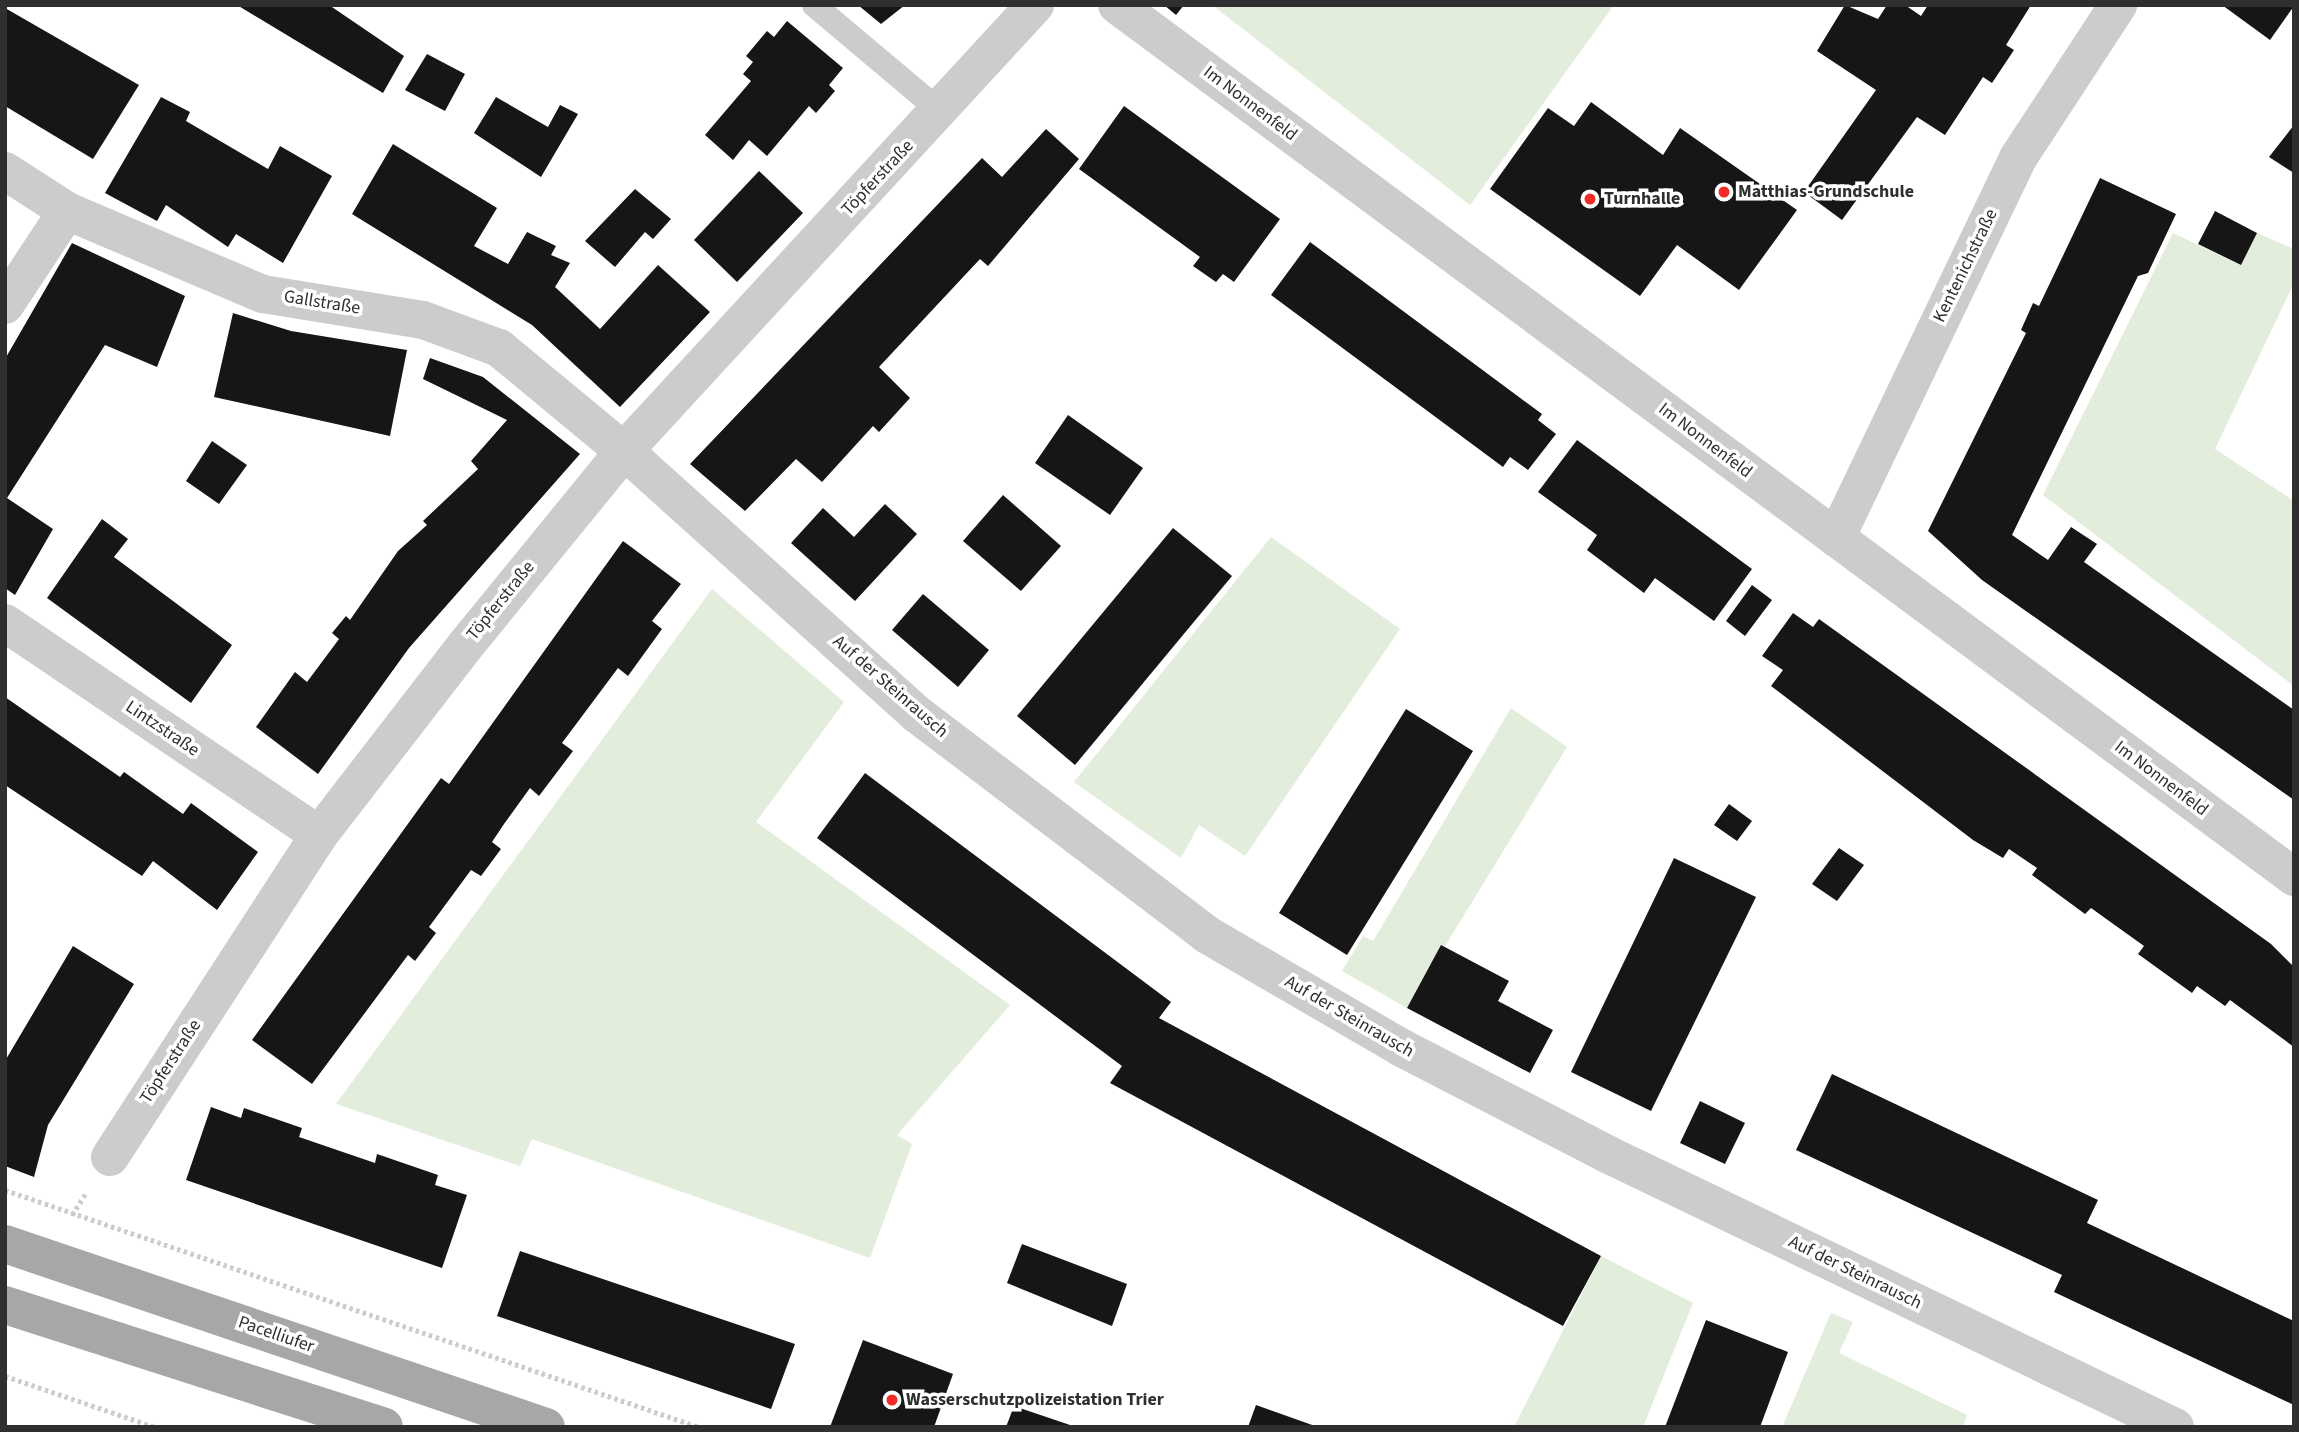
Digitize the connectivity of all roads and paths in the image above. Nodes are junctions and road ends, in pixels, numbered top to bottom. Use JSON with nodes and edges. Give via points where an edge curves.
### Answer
{"nodes":[{"id":1,"x":814,"y":5,"type":"edge"},
{"id":2,"x":1035,"y":5,"type":"edge"},
{"id":3,"x":1117,"y":5,"type":"edge"},
{"id":4,"x":2118,"y":5,"type":"edge"},
{"id":5,"x":940,"y":111,"type":"junction"},
{"id":6,"x":5,"y":171,"type":"edge"},
{"id":7,"x":67,"y":211,"type":"junction"},
{"id":8,"x":5,"y":305,"type":"edge"},
{"id":9,"x":623,"y":452,"type":"junction"},
{"id":10,"x":1836,"y":538,"type":"junction"},
{"id":11,"x":5,"y":623,"type":"edge"},
{"id":12,"x":319,"y":835,"type":"junction"},
{"id":13,"x":2294,"y":877,"type":"edge"},
{"id":14,"x":110,"y":1157,"type":"joint"},
{"id":15,"x":5,"y":1190,"type":"edge"},
{"id":16,"x":73,"y":1213,"type":"junction"},
{"id":17,"x":5,"y":1244,"type":"edge"},
{"id":18,"x":45,"y":1257,"type":"junction"},
{"id":19,"x":5,"y":1305,"type":"edge"},
{"id":20,"x":5,"y":1376,"type":"edge"},
{"id":21,"x":155,"y":1427,"type":"edge"},
{"id":22,"x":384,"y":1427,"type":"edge"},
{"id":23,"x":546,"y":1427,"type":"edge"},
{"id":24,"x":699,"y":1427,"type":"edge"},
{"id":25,"x":2175,"y":1427,"type":"edge"}],
"edges":[{"from":1,"to":5,"type":"lane"},
{"from":2,"to":5,"type":"street","name":"Töpferstraße"},
{"from":3,"to":10,"type":"street","name":"Im Nonnenfeld"},
{"from":4,"to":10,"type":"street","name":"Kentenichstraße","via":[[2018,158]]},
{"from":5,"to":9,"type":"street","name":"Töpferstraße"},
{"from":6,"to":7,"type":"street","name":"Gallstraße"},
{"from":7,"to":8,"type":"street"},
{"from":7,"to":9,"type":"street","name":"Gallstraße","via":[[263,294],[423,320],[499,348]]},
{"from":9,"to":12,"type":"street","name":"Töpferstraße"},
{"from":9,"to":25,"type":"street","name":"Auf der Steinrausch","via":[[918,715],[1206,934],[1400,1047],[1609,1155]]},
{"from":10,"to":13,"type":"street","name":"Im Nonnenfeld"},
{"from":11,"to":12,"type":"street","name":"Lintzstraße"},
{"from":12,"to":14,"type":"street","name":"Töpferstraße"},
{"from":14,"to":16,"type":"path"},
{"from":15,"to":16,"type":"path"},
{"from":16,"to":18,"type":"path"},
{"from":16,"to":24,"type":"path"},
{"from":17,"to":18,"type":"main road","name":"Pacelliufer"},
{"from":18,"to":23,"type":"main road","name":"Pacelliufer"},
{"from":19,"to":22,"type":"main road"},
{"from":20,"to":21,"type":"path"}]}
